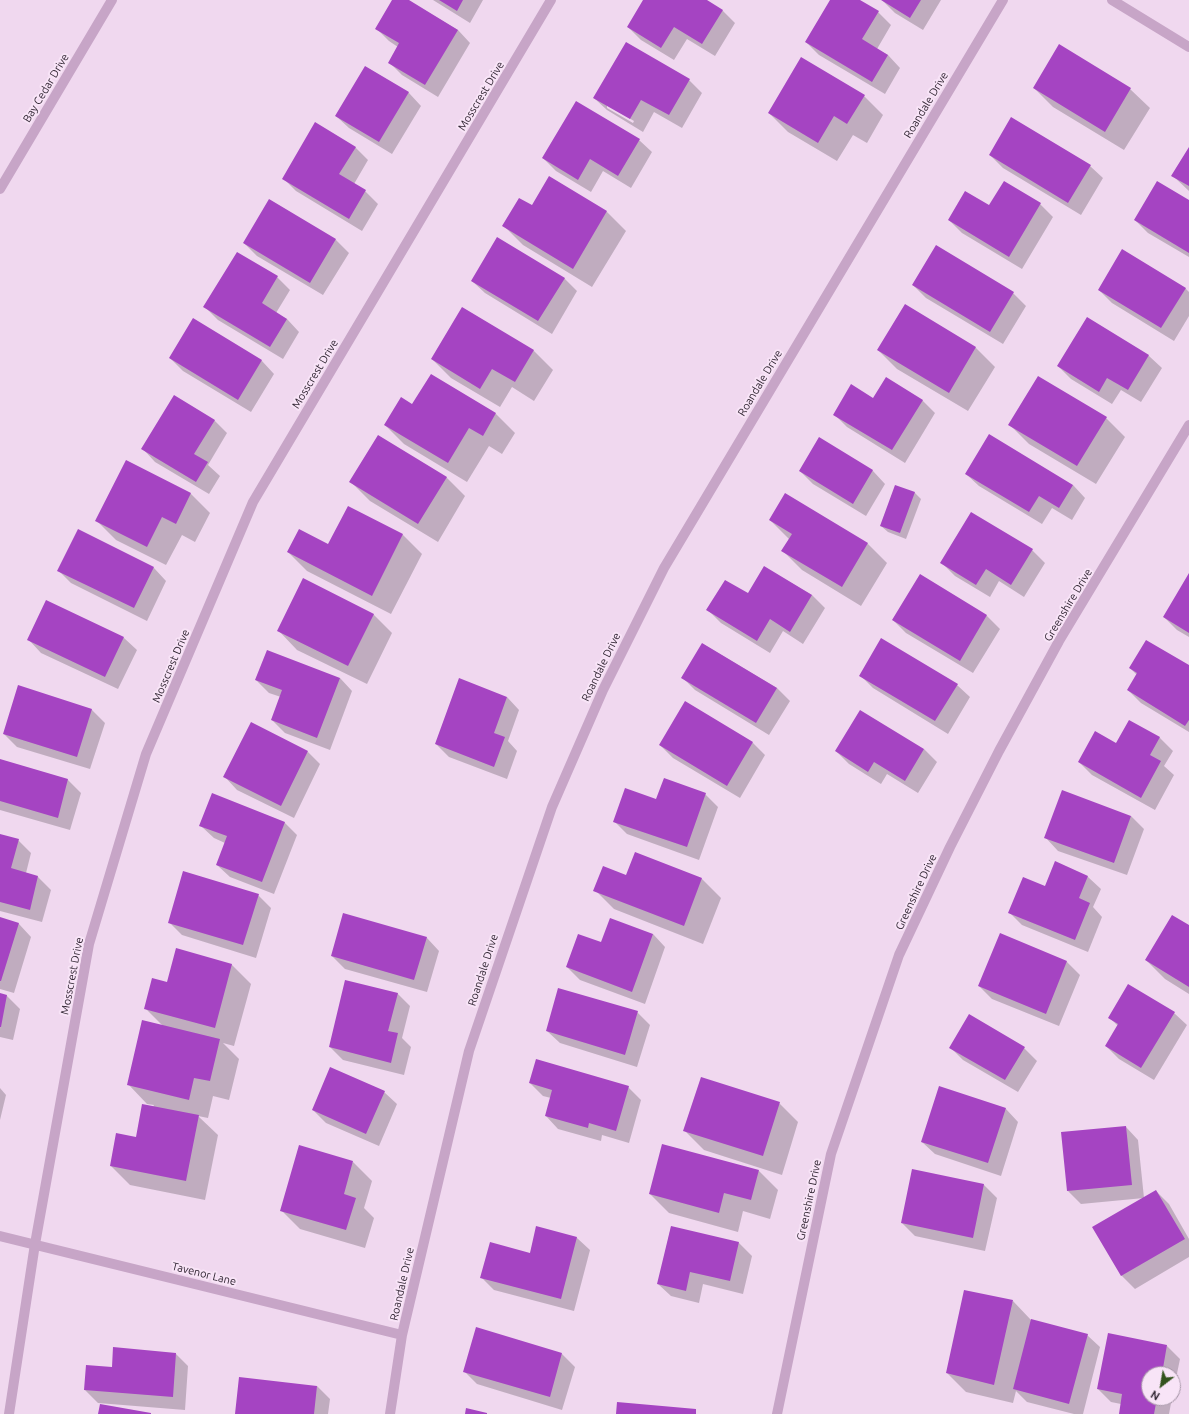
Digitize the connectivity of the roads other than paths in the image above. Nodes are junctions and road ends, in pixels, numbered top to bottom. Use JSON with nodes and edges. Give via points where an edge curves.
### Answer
{"nodes":[{"id":1,"x":112,"y":0,"type":"edge"},
{"id":2,"x":551,"y":0,"type":"edge"},
{"id":3,"x":1003,"y":0,"type":"edge"},
{"id":4,"x":1112,"y":0,"type":"edge"},
{"id":5,"x":1189,"y":47,"type":"edge"},
{"id":6,"x":0,"y":189,"type":"edge"},
{"id":7,"x":1189,"y":425,"type":"edge"},
{"id":8,"x":0,"y":1236,"type":"edge"},
{"id":9,"x":35,"y":1244,"type":"junction"},
{"id":10,"x":402,"y":1335,"type":"junction"},
{"id":11,"x":9,"y":1414,"type":"edge"},
{"id":12,"x":390,"y":1414,"type":"edge"},
{"id":13,"x":777,"y":1414,"type":"edge"}],
"edges":[{"from":1,"to":6,"type":"street","name":"Bay Cedar Drive"},
{"from":2,"to":9,"type":"street","name":"Mosscrest Drive","via":[[254,502],[146,754],[89,944]]},
{"from":3,"to":10,"type":"street","name":"Roandale Drive","via":[[664,568],[603,690],[552,808],[469,1051]]},
{"from":4,"to":5,"type":"street"},
{"from":7,"to":13,"type":"street","name":"Greenshire Drive","via":[[1059,641],[950,847],[899,955],[831,1154]]},
{"from":8,"to":9,"type":"street","name":"Tavenor Lane"},
{"from":9,"to":10,"type":"street","name":"Tavenor Lane"},
{"from":9,"to":11,"type":"street","name":"Mosscrest Drive"},
{"from":10,"to":12,"type":"street","name":"Roandale Drive"}]}
